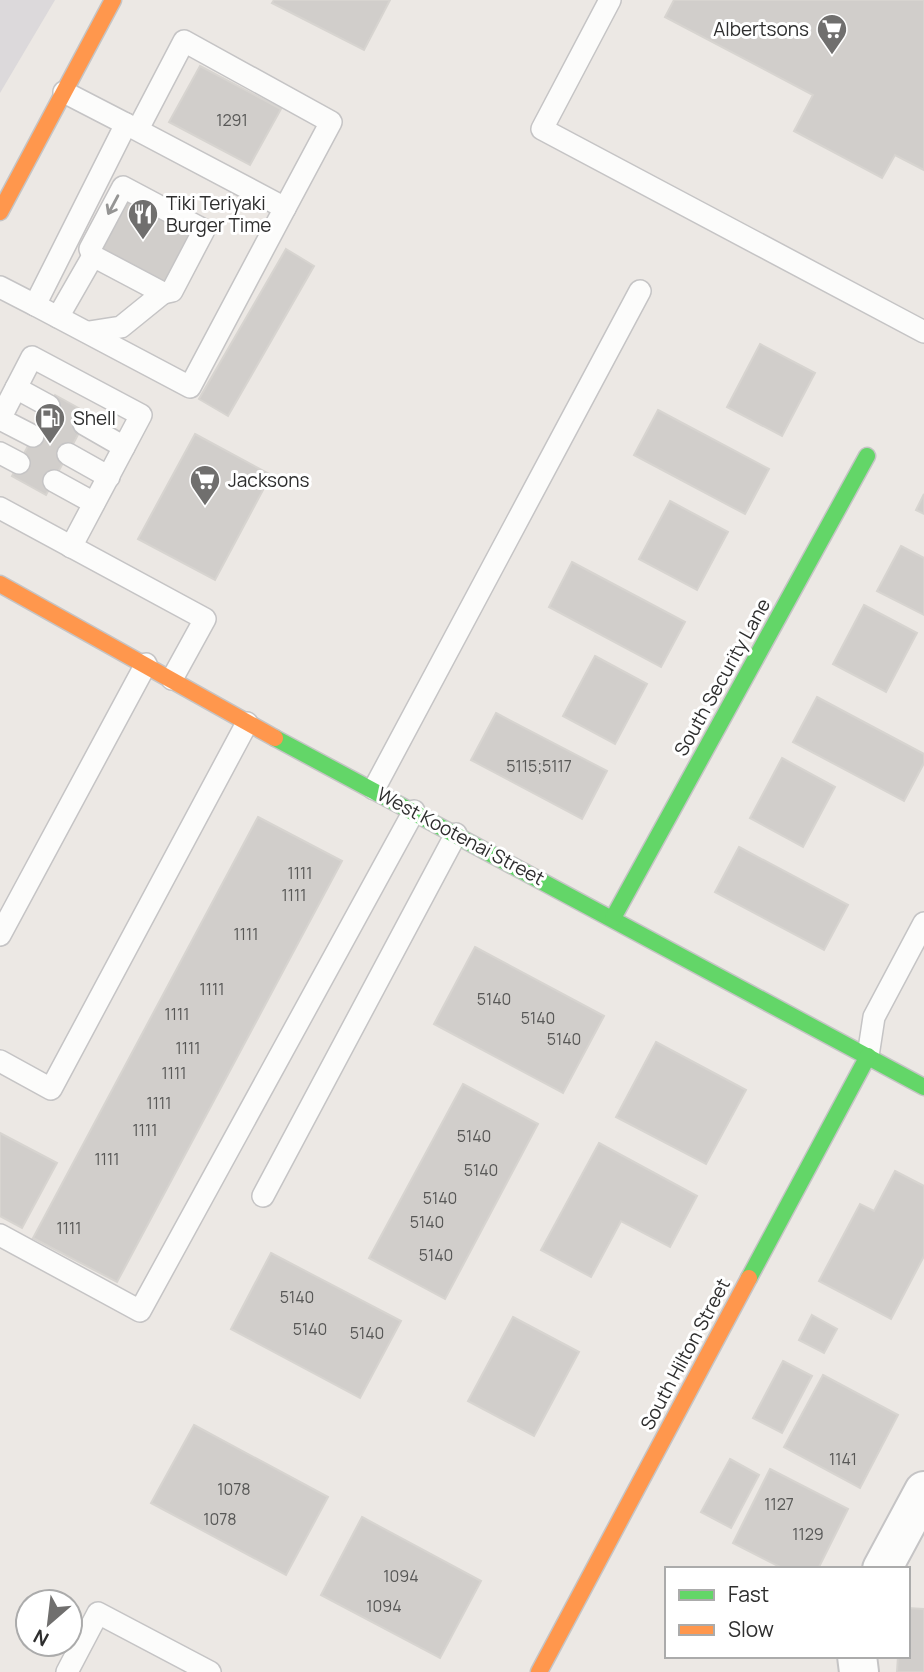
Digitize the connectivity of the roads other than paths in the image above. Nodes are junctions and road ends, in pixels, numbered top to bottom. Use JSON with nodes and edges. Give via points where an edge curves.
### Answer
{"nodes":[{"id":1,"x":113,"y":0,"type":"edge"},
{"id":2,"x":610,"y":0,"type":"edge"},
{"id":3,"x":64,"y":92,"type":"junction"},
{"id":4,"x":132,"y":127,"type":"junction"},
{"id":5,"x":285,"y":208,"type":"junction"},
{"id":6,"x":0,"y":212,"type":"edge"},
{"id":7,"x":93,"y":256,"type":"junction"},
{"id":8,"x":0,"y":287,"type":"edge"},
{"id":9,"x":640,"y":291,"type":"dead end"},
{"id":10,"x":163,"y":293,"type":"junction"},
{"id":11,"x":35,"y":305,"type":"junction"},
{"id":12,"x":58,"y":317,"type":"junction"},
{"id":13,"x":89,"y":332,"type":"junction"},
{"id":14,"x":924,"y":332,"type":"edge"},
{"id":15,"x":16,"y":388,"type":"junction"},
{"id":16,"x":49,"y":406,"type":"dead end"},
{"id":17,"x":84,"y":424,"type":"dead end"},
{"id":18,"x":33,"y":436,"type":"dead end"},
{"id":19,"x":124,"y":447,"type":"junction"},
{"id":20,"x":68,"y":454,"type":"dead end"},
{"id":21,"x":867,"y":456,"type":"dead end"},
{"id":22,"x":108,"y":477,"type":"junction"},
{"id":23,"x":54,"y":481,"type":"dead end"},
{"id":24,"x":94,"y":503,"type":"junction"},
{"id":25,"x":0,"y":508,"type":"edge"},
{"id":26,"x":71,"y":547,"type":"junction"},
{"id":27,"x":0,"y":583,"type":"edge"},
{"id":28,"x":146,"y":664,"type":"junction"},
{"id":29,"x":172,"y":679,"type":"junction"},
{"id":30,"x":247,"y":723,"type":"junction"},
{"id":31,"x":374,"y":789,"type":"junction"},
{"id":32,"x":414,"y":811,"type":"junction"},
{"id":33,"x":456,"y":834,"type":"junction"},
{"id":34,"x":614,"y":918,"type":"junction"},
{"id":35,"x":924,"y":923,"type":"edge"},
{"id":36,"x":0,"y":935,"type":"edge"},
{"id":37,"x":868,"y":1056,"type":"junction"},
{"id":38,"x":0,"y":1061,"type":"edge"},
{"id":39,"x":924,"y":1087,"type":"edge"},
{"id":40,"x":263,"y":1196,"type":"dead end"},
{"id":41,"x":0,"y":1235,"type":"edge"},
{"id":42,"x":924,"y":1491,"type":"edge"},
{"id":43,"x":882,"y":1567,"type":"edge"},
{"id":44,"x":67,"y":1672,"type":"edge"},
{"id":45,"x":210,"y":1672,"type":"edge"},
{"id":46,"x":539,"y":1672,"type":"edge"}],
"edges":[{"from":1,"to":3,"type":"street"},
{"from":2,"to":14,"type":"lane","via":[[542,129]]},
{"from":3,"to":4,"type":"lane"},
{"from":3,"to":6,"type":"street"},
{"from":4,"to":5,"type":"lane"},
{"from":4,"to":5,"type":"lane","via":[[184,41],[331,122]]},
{"from":4,"to":11,"type":"lane"},
{"from":5,"to":13,"type":"lane","via":[[190,387]]},
{"from":7,"to":10,"type":"lane"},
{"from":10,"to":7,"type":"lane","one_way":true,"via":[[172,291],[204,230],[123,187],[90,250]]},
{"from":7,"to":12,"type":"lane"},
{"from":8,"to":11,"type":"lane"},
{"from":9,"to":31,"type":"lane"},
{"from":10,"to":13,"type":"lane","via":[[121,327]]},
{"from":11,"to":12,"type":"lane"},
{"from":12,"to":13,"type":"lane"},
{"from":15,"to":16,"type":"lane"},
{"from":15,"to":18,"type":"lane","via":[[0,419]]},
{"from":15,"to":19,"type":"lane","via":[[32,357],[141,415]]},
{"from":17,"to":19,"type":"lane"},
{"from":19,"to":22,"type":"lane"},
{"from":20,"to":22,"type":"lane"},
{"from":21,"to":34,"type":"street","name":"South Security Lane"},
{"from":22,"to":24,"type":"lane"},
{"from":23,"to":24,"type":"lane"},
{"from":24,"to":26,"type":"lane"},
{"from":25,"to":26,"type":"lane"},
{"from":26,"to":29,"type":"lane","via":[[205,619]]},
{"from":27,"to":28,"type":"street","name":"West Kootenai Street"},
{"from":28,"to":29,"type":"street","name":"West Kootenai Street"},
{"from":28,"to":36,"type":"lane"},
{"from":29,"to":30,"type":"street","name":"West Kootenai Street"},
{"from":30,"to":31,"type":"street","name":"West Kootenai Street"},
{"from":30,"to":38,"type":"lane","via":[[51,1089]]},
{"from":31,"to":32,"type":"street","name":"West Kootenai Street"},
{"from":32,"to":33,"type":"street","name":"West Kootenai Street"},
{"from":32,"to":41,"type":"lane","via":[[140,1311]]},
{"from":33,"to":34,"type":"street","name":"West Kootenai Street"},
{"from":33,"to":40,"type":"lane"},
{"from":34,"to":37,"type":"street","name":"West Kootenai Street"},
{"from":35,"to":37,"type":"lane","via":[[874,1017]]},
{"from":37,"to":39,"type":"street","name":"West Kootenai Street"},
{"from":37,"to":46,"type":"street","name":"South Hilton Street"},
{"from":42,"to":43,"type":"street"},
{"from":44,"to":45,"type":"lane","via":[[98,1613]]}]}
